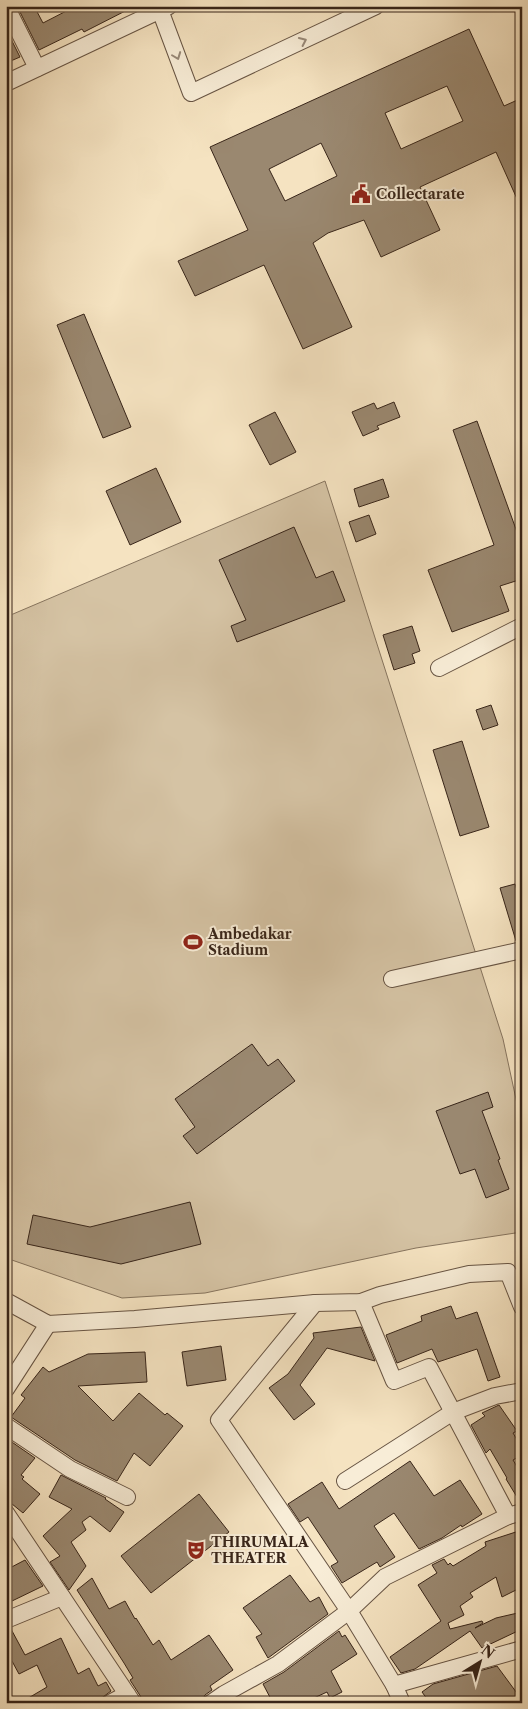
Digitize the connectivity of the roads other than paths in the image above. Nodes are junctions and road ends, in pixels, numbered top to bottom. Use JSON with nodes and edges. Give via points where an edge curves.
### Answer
{"nodes":[{"id":1,"x":6,"y":6,"type":"edge"},
{"id":2,"x":376,"y":6,"type":"edge"},
{"id":3,"x":164,"y":8,"type":"edge"},
{"id":4,"x":37,"y":68,"type":"junction"},
{"id":5,"x":6,"y":83,"type":"edge"},
{"id":6,"x":522,"y":626,"type":"edge"},
{"id":7,"x":439,"y":668,"type":"dead end"},
{"id":8,"x":522,"y":950,"type":"edge"},
{"id":9,"x":392,"y":979,"type":"dead end"},
{"id":10,"x":515,"y":1269,"type":"edge"},
{"id":11,"x":6,"y":1301,"type":"edge"},
{"id":12,"x":362,"y":1302,"type":"junction"},
{"id":13,"x":315,"y":1303,"type":"junction"},
{"id":14,"x":522,"y":1307,"type":"edge"},
{"id":15,"x":48,"y":1324,"type":"junction"},
{"id":16,"x":6,"y":1388,"type":"edge"},
{"id":17,"x":522,"y":1391,"type":"edge"},
{"id":18,"x":453,"y":1412,"type":"junction"},
{"id":19,"x":6,"y":1426,"type":"edge"},
{"id":20,"x":345,"y":1481,"type":"dead end"},
{"id":21,"x":127,"y":1498,"type":"dead end"},
{"id":22,"x":6,"y":1513,"type":"edge"},
{"id":23,"x":515,"y":1514,"type":"edge"},
{"id":24,"x":62,"y":1597,"type":"junction"},
{"id":25,"x":348,"y":1611,"type":"junction"},
{"id":26,"x":6,"y":1620,"type":"edge"},
{"id":27,"x":522,"y":1649,"type":"edge"},
{"id":28,"x":394,"y":1685,"type":"junction"},
{"id":29,"x":130,"y":1698,"type":"edge"},
{"id":30,"x":110,"y":1703,"type":"edge"},
{"id":31,"x":211,"y":1703,"type":"edge"},
{"id":32,"x":402,"y":1703,"type":"edge"}],
"edges":[{"from":1,"to":4,"type":"street"},
{"from":3,"to":2,"type":"street","one_way":true,"via":[[191,93]]},
{"from":3,"to":4,"type":"street"},
{"from":4,"to":5,"type":"street"},
{"from":6,"to":7,"type":"street"},
{"from":8,"to":9,"type":"street"},
{"from":10,"to":12,"type":"street","via":[[469,1274]]},
{"from":10,"to":14,"type":"street"},
{"from":11,"to":15,"type":"street"},
{"from":12,"to":13,"type":"street"},
{"from":12,"to":18,"type":"street","via":[[394,1381],[429,1367]]},
{"from":13,"to":15,"type":"street"},
{"from":13,"to":25,"type":"street","via":[[219,1420]]},
{"from":15,"to":16,"type":"street"},
{"from":17,"to":18,"type":"street","via":[[495,1396]]},
{"from":18,"to":20,"type":"street"},
{"from":18,"to":23,"type":"street"},
{"from":19,"to":21,"type":"street","via":[[75,1472]]},
{"from":22,"to":24,"type":"street"},
{"from":23,"to":25,"type":"street","via":[[385,1578]]},
{"from":24,"to":26,"type":"street"},
{"from":24,"to":29,"type":"street"},
{"from":25,"to":28,"type":"street"},
{"from":25,"to":31,"type":"street","via":[[278,1664]]},
{"from":27,"to":28,"type":"street"},
{"from":28,"to":32,"type":"street"},
{"from":29,"to":30,"type":"street"}]}
